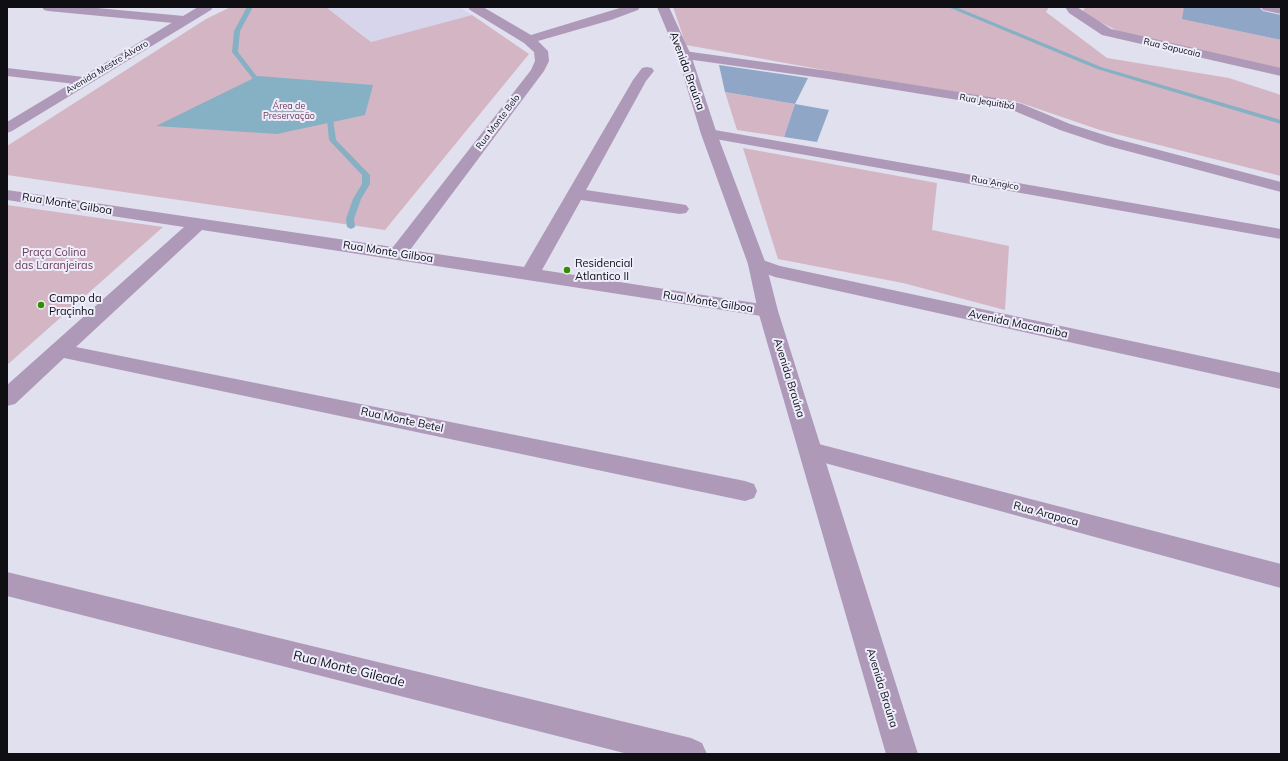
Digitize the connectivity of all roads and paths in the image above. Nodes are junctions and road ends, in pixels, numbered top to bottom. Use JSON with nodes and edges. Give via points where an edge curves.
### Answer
{"nodes":[{"id":1,"x":48,"y":7,"type":"edge"},
{"id":2,"x":207,"y":7,"type":"edge"},
{"id":3,"x":474,"y":7,"type":"edge"},
{"id":4,"x":634,"y":7,"type":"edge"},
{"id":5,"x":663,"y":7,"type":"edge"},
{"id":6,"x":1071,"y":7,"type":"edge"},
{"id":7,"x":1267,"y":7,"type":"edge"},
{"id":8,"x":1281,"y":10,"type":"edge"},
{"id":9,"x":153,"y":12,"type":"edge"},
{"id":10,"x":184,"y":20,"type":"junction"},
{"id":11,"x":529,"y":40,"type":"junction"},
{"id":12,"x":684,"y":55,"type":"junction"},
{"id":13,"x":647,"y":71,"type":"dead end"},
{"id":14,"x":7,"y":72,"type":"edge"},
{"id":15,"x":1281,"y":72,"type":"edge"},
{"id":16,"x":84,"y":81,"type":"junction"},
{"id":17,"x":7,"y":128,"type":"edge"},
{"id":18,"x":709,"y":134,"type":"junction"},
{"id":19,"x":1281,"y":187,"type":"edge"},
{"id":20,"x":576,"y":194,"type":"junction"},
{"id":21,"x":7,"y":195,"type":"edge"},
{"id":22,"x":680,"y":209,"type":"dead end"},
{"id":23,"x":197,"y":225,"type":"junction"},
{"id":24,"x":1281,"y":234,"type":"edge"},
{"id":25,"x":398,"y":254,"type":"junction"},
{"id":26,"x":757,"y":264,"type":"junction"},
{"id":27,"x":530,"y":274,"type":"junction"},
{"id":28,"x":768,"y":311,"type":"junction"},
{"id":29,"x":58,"y":350,"type":"junction"},
{"id":30,"x":1281,"y":381,"type":"edge"},
{"id":31,"x":7,"y":398,"type":"edge"},
{"id":32,"x":811,"y":451,"type":"junction"},
{"id":33,"x":745,"y":491,"type":"dead end"},
{"id":34,"x":1281,"y":576,"type":"edge"},
{"id":35,"x":7,"y":584,"type":"edge"},
{"id":36,"x":691,"y":754,"type":"edge"},
{"id":37,"x":902,"y":754,"type":"edge"}],
"edges":[{"from":1,"to":9,"type":"street"},
{"from":2,"to":10,"type":"street","name":"Avenida Mestre Álvaro"},
{"from":3,"to":11,"type":"street","name":"Rua Monte Belo"},
{"from":4,"to":11,"type":"street"},
{"from":5,"to":12,"type":"street","name":"Avenida Braúna"},
{"from":6,"to":15,"type":"street","name":"Rua Sapucaia","via":[[1107,32]]},
{"from":7,"to":8,"type":"street"},
{"from":9,"to":10,"type":"street"},
{"from":10,"to":16,"type":"street","name":"Avenida Mestre Álvaro"},
{"from":11,"to":25,"type":"street","name":"Rua Monte Belo","via":[[541,51],[542,61],[537,71]]},
{"from":12,"to":18,"type":"street","name":"Avenida Braúna"},
{"from":12,"to":19,"type":"street","name":"Rua Jequitibá","via":[[1002,103],[1111,142]]},
{"from":13,"to":20,"type":"street"},
{"from":14,"to":16,"type":"street"},
{"from":16,"to":17,"type":"street","name":"Avenida Mestre Álvaro"},
{"from":18,"to":24,"type":"street","name":"Rua Angico"},
{"from":18,"to":26,"type":"street","name":"Avenida Braúna"},
{"from":20,"to":22,"type":"street"},
{"from":20,"to":27,"type":"street"},
{"from":21,"to":23,"type":"street","name":"Rua Monte Gilboa"},
{"from":23,"to":25,"type":"street","name":"Rua Monte Gilboa"},
{"from":23,"to":29,"type":"street"},
{"from":25,"to":27,"type":"street","name":"Rua Monte Gilboa"},
{"from":26,"to":28,"type":"street","name":"Avenida Braúna"},
{"from":26,"to":30,"type":"street","name":"Avenida Macanaiba","via":[[783,272]]},
{"from":27,"to":28,"type":"street","name":"Rua Monte Gilboa"},
{"from":28,"to":32,"type":"street","name":"Avenida Braúna"},
{"from":29,"to":31,"type":"street"},
{"from":29,"to":33,"type":"street","name":"Rua Monte Betel"},
{"from":32,"to":34,"type":"street","name":"Rua Arapoca"},
{"from":32,"to":37,"type":"street","name":"Avenida Braúna"},
{"from":35,"to":36,"type":"street","name":"Rua Monte Gileade"}]}
